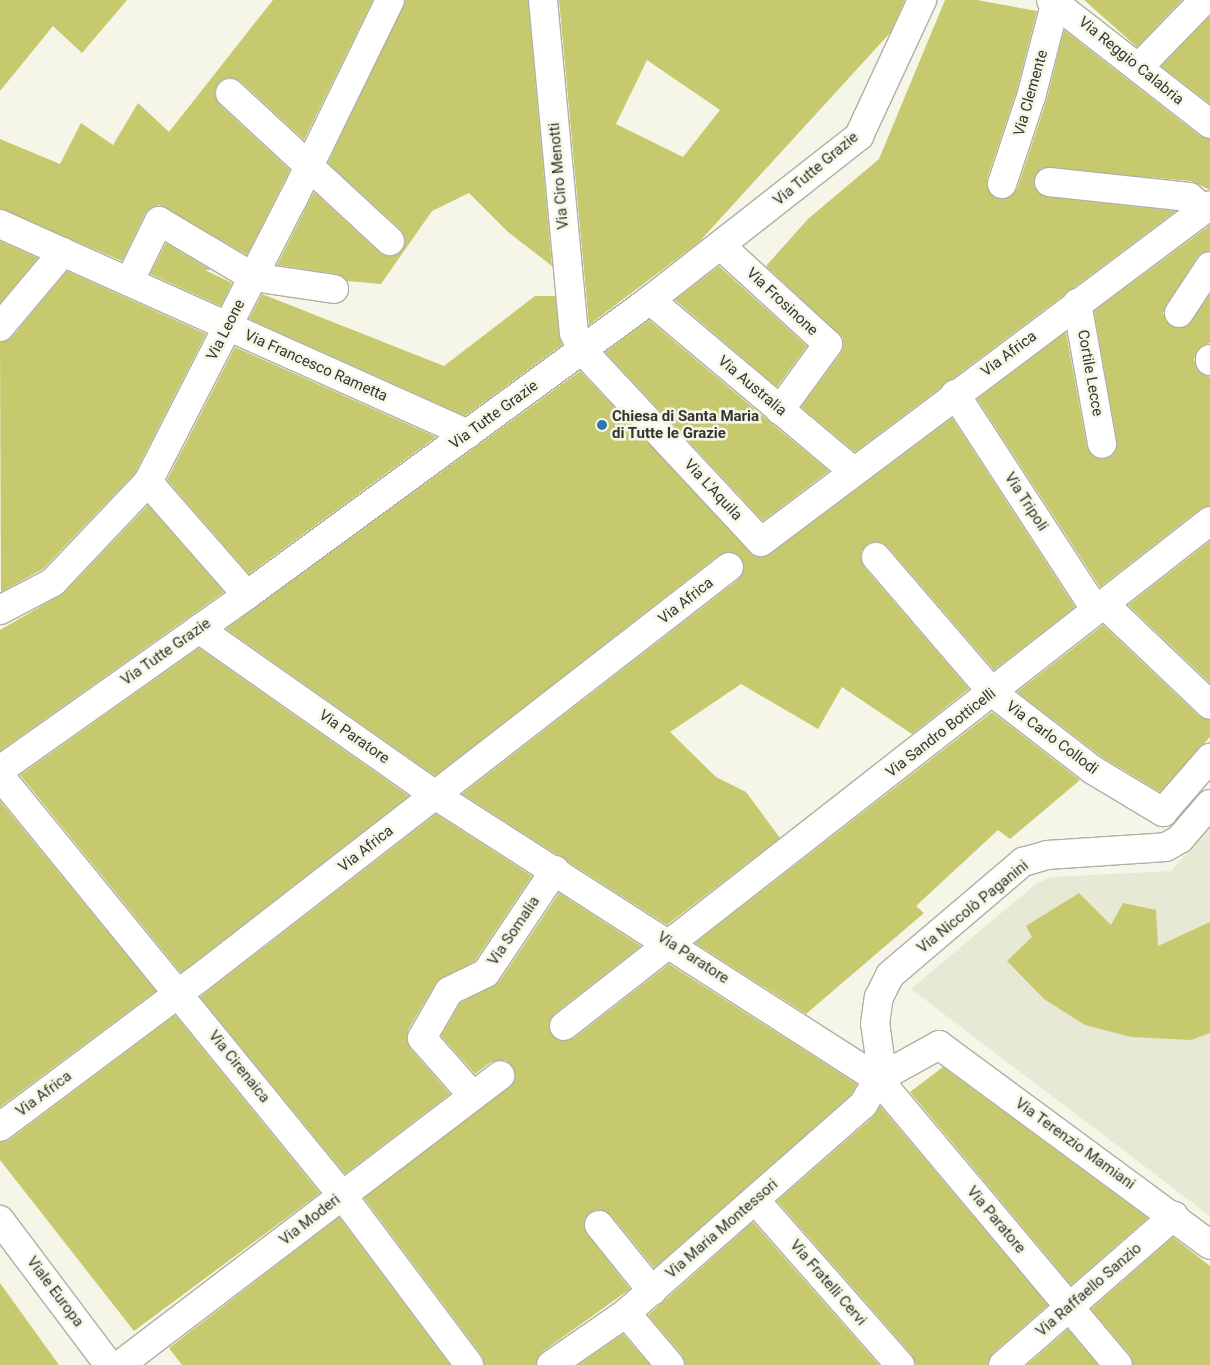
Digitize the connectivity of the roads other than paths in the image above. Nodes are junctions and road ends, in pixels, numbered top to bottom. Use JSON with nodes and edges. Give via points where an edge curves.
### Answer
{"nodes":[{"id":1,"x":390,"y":0,"type":"edge"},
{"id":2,"x":543,"y":0,"type":"edge"},
{"id":3,"x":922,"y":0,"type":"edge"},
{"id":4,"x":1054,"y":0,"type":"edge"},
{"id":5,"x":1204,"y":0,"type":"edge"},
{"id":6,"x":1140,"y":66,"type":"junction"},
{"id":7,"x":230,"y":93,"type":"dead end"},
{"id":8,"x":1210,"y":124,"type":"edge"},
{"id":9,"x":308,"y":168,"type":"junction"},
{"id":10,"x":1049,"y":182,"type":"dead end"},
{"id":11,"x":1002,"y":184,"type":"dead end"},
{"id":12,"x":1207,"y":207,"type":"edge"},
{"id":13,"x":0,"y":224,"type":"edge"},
{"id":14,"x":390,"y":241,"type":"dead end"},
{"id":15,"x":721,"y":246,"type":"junction"},
{"id":16,"x":63,"y":252,"type":"junction"},
{"id":17,"x":1210,"y":266,"type":"edge"},
{"id":18,"x":253,"y":277,"type":"junction"},
{"id":19,"x":129,"y":282,"type":"junction"},
{"id":20,"x":334,"y":289,"type":"dead end"},
{"id":21,"x":650,"y":300,"type":"junction"},
{"id":22,"x":1077,"y":303,"type":"junction"},
{"id":23,"x":1179,"y":313,"type":"dead end"},
{"id":24,"x":228,"y":326,"type":"junction"},
{"id":25,"x":0,"y":327,"type":"edge"},
{"id":26,"x":582,"y":350,"type":"junction"},
{"id":27,"x":955,"y":394,"type":"junction"},
{"id":28,"x":780,"y":410,"type":"junction"},
{"id":29,"x":468,"y":434,"type":"junction"},
{"id":30,"x":1102,"y":444,"type":"dead end"},
{"id":31,"x":854,"y":471,"type":"junction"},
{"id":32,"x":148,"y":482,"type":"junction"},
{"id":33,"x":1210,"y":521,"type":"edge"},
{"id":34,"x":761,"y":542,"type":"joint"},
{"id":35,"x":876,"y":557,"type":"dead end"},
{"id":36,"x":728,"y":567,"type":"dead end"},
{"id":37,"x":247,"y":595,"type":"junction"},
{"id":38,"x":1100,"y":607,"type":"junction"},
{"id":39,"x":0,"y":610,"type":"edge"},
{"id":40,"x":199,"y":629,"type":"junction"},
{"id":41,"x":992,"y":692,"type":"junction"},
{"id":42,"x":1210,"y":704,"type":"edge"},
{"id":43,"x":1210,"y":758,"type":"edge"},
{"id":44,"x":0,"y":770,"type":"edge"},
{"id":45,"x":0,"y":776,"type":"edge"},
{"id":46,"x":436,"y":794,"type":"junction"},
{"id":47,"x":1210,"y":804,"type":"edge"},
{"id":48,"x":555,"y":870,"type":"junction"},
{"id":49,"x":672,"y":944,"type":"junction"},
{"id":50,"x":180,"y":993,"type":"junction"},
{"id":51,"x":564,"y":1026,"type":"dead end"},
{"id":52,"x":500,"y":1075,"type":"dead end"},
{"id":53,"x":878,"y":1079,"type":"junction"},
{"id":54,"x":473,"y":1096,"type":"junction"},
{"id":55,"x":0,"y":1127,"type":"edge"},
{"id":56,"x":342,"y":1195,"type":"junction"},
{"id":57,"x":755,"y":1200,"type":"junction"},
{"id":58,"x":1174,"y":1216,"type":"junction"},
{"id":59,"x":0,"y":1220,"type":"edge"},
{"id":60,"x":599,"y":1225,"type":"dead end"},
{"id":61,"x":1210,"y":1245,"type":"edge"},
{"id":62,"x":652,"y":1291,"type":"junction"},
{"id":63,"x":1070,"y":1307,"type":"junction"},
{"id":64,"x":626,"y":1313,"type":"junction"},
{"id":65,"x":109,"y":1365,"type":"edge"},
{"id":66,"x":120,"y":1365,"type":"edge"},
{"id":67,"x":470,"y":1365,"type":"edge"},
{"id":68,"x":552,"y":1365,"type":"edge"},
{"id":69,"x":670,"y":1365,"type":"edge"},
{"id":70,"x":900,"y":1365,"type":"edge"},
{"id":71,"x":1003,"y":1365,"type":"edge"},
{"id":72,"x":1118,"y":1365,"type":"edge"}],
"edges":[{"from":1,"to":9,"type":"street","name":"Via Leone"},
{"from":2,"to":26,"type":"street","name":"Via Ciro Menotti","via":[[574,333]]},
{"from":3,"to":15,"type":"street","name":"Via Tutte Grazie","via":[[859,136]]},
{"from":4,"to":6,"type":"street","name":"Via Reggio Calabria"},
{"from":4,"to":11,"type":"street","name":"Via Clemente","via":[[1031,97]]},
{"from":5,"to":6,"type":"street"},
{"from":6,"to":8,"type":"street","name":"Via Reggio Calabria"},
{"from":7,"to":9,"type":"street"},
{"from":9,"to":14,"type":"street"},
{"from":9,"to":18,"type":"street","name":"Via Leone"},
{"from":10,"to":12,"type":"street","via":[[1189,197]]},
{"from":12,"to":22,"type":"street","name":"Via Africa"},
{"from":13,"to":16,"type":"street","name":"Via Francesco Rametta"},
{"from":15,"to":21,"type":"street","name":"Via Tutte Grazie"},
{"from":15,"to":28,"type":"street","name":"Via Frosinone","via":[[828,344]]},
{"from":16,"to":19,"type":"street","name":"Via Francesco Rametta"},
{"from":16,"to":25,"type":"street"},
{"from":17,"to":23,"type":"street"},
{"from":18,"to":19,"type":"street","via":[[159,222]]},
{"from":18,"to":20,"type":"street"},
{"from":18,"to":24,"type":"street","name":"Via Leone"},
{"from":19,"to":24,"type":"street","name":"Via Francesco Rametta"},
{"from":21,"to":26,"type":"street","name":"Via Tutte Grazie"},
{"from":21,"to":28,"type":"street","name":"Via Australia"},
{"from":22,"to":27,"type":"street","name":"Via Africa"},
{"from":22,"to":30,"type":"street","name":"Cortile Lecce"},
{"from":24,"to":29,"type":"street","name":"Via Francesco Rametta"},
{"from":24,"to":32,"type":"street","name":"Via Leone"},
{"from":26,"to":29,"type":"street","name":"Via Tutte Grazie"},
{"from":26,"to":34,"type":"street","name":"Via L'Aquila"},
{"from":27,"to":31,"type":"street","name":"Via Africa"},
{"from":27,"to":38,"type":"street","name":"Via Tripoli"},
{"from":28,"to":31,"type":"street","name":"Via Australia"},
{"from":29,"to":37,"type":"street","name":"Via Tutte Grazie"},
{"from":31,"to":34,"type":"street","name":"Via Africa"},
{"from":32,"to":37,"type":"street"},
{"from":32,"to":39,"type":"street","name":"Via Leone","via":[[53,582]]},
{"from":33,"to":38,"type":"street","name":"Via Sandro Botticelli"},
{"from":35,"to":41,"type":"street","name":"Via Carlo Collodi"},
{"from":36,"to":46,"type":"street","name":"Via Africa"},
{"from":37,"to":40,"type":"street","name":"Via Tutte Grazie"},
{"from":38,"to":41,"type":"street","name":"Via Sandro Botticelli"},
{"from":38,"to":42,"type":"street","name":"Via Tripoli"},
{"from":40,"to":44,"type":"street","name":"Via Tutte Grazie"},
{"from":40,"to":46,"type":"street","name":"Via Paratore"},
{"from":41,"to":43,"type":"street","name":"Via Carlo Collodi","via":[[1093,770],[1163,812]]},
{"from":41,"to":49,"type":"street","name":"Via Sandro Botticelli"},
{"from":45,"to":50,"type":"street","name":"Via Cirenaica"},
{"from":46,"to":48,"type":"street","name":"Via Paratore"},
{"from":46,"to":50,"type":"street","name":"Via Africa"},
{"from":47,"to":53,"type":"street","name":"Via Niccolò Paganini","via":[[1180,839],[1166,847],[1047,855],[1023,862],[890,975],[879,997],[875,1024],[880,1058]]},
{"from":48,"to":49,"type":"street","name":"Via Paratore"},
{"from":48,"to":54,"type":"street","name":"Via Somalia","via":[[486,973],[449,991],[422,1038]]},
{"from":49,"to":51,"type":"street"},
{"from":49,"to":53,"type":"street","name":"Via Paratore"},
{"from":50,"to":55,"type":"street","name":"Via Africa"},
{"from":50,"to":56,"type":"street","name":"Via Cirenaica"},
{"from":52,"to":54,"type":"street","name":"Via Moderi"},
{"from":53,"to":57,"type":"street","name":"Via Maria Montessori","via":[[863,1105],[849,1120]]},
{"from":53,"to":58,"type":"street","name":"Via Terenzio Mamiani","via":[[939,1045]]},
{"from":53,"to":63,"type":"street","name":"Via Paratore"},
{"from":54,"to":56,"type":"street","name":"Via Moderi"},
{"from":56,"to":66,"type":"street","name":"Via Moderi"},
{"from":56,"to":67,"type":"street","name":"Via Cirenaica"},
{"from":57,"to":62,"type":"street","name":"Via Maria Montessori"},
{"from":57,"to":70,"type":"street","name":"Via Fratelli Cervi"},
{"from":58,"to":61,"type":"street","name":"Via Terenzio Mamiani"},
{"from":58,"to":63,"type":"street","name":"Via Raffaello Sanzio"},
{"from":59,"to":65,"type":"street","name":"Viale Europa"},
{"from":60,"to":62,"type":"street"},
{"from":62,"to":64,"type":"street","name":"Via Maria Montessori"},
{"from":63,"to":71,"type":"street","name":"Via Raffaello Sanzio"},
{"from":63,"to":72,"type":"street","name":"Via Paratore"},
{"from":64,"to":68,"type":"street","name":"Via Maria Montessori"},
{"from":64,"to":69,"type":"street"}]}
